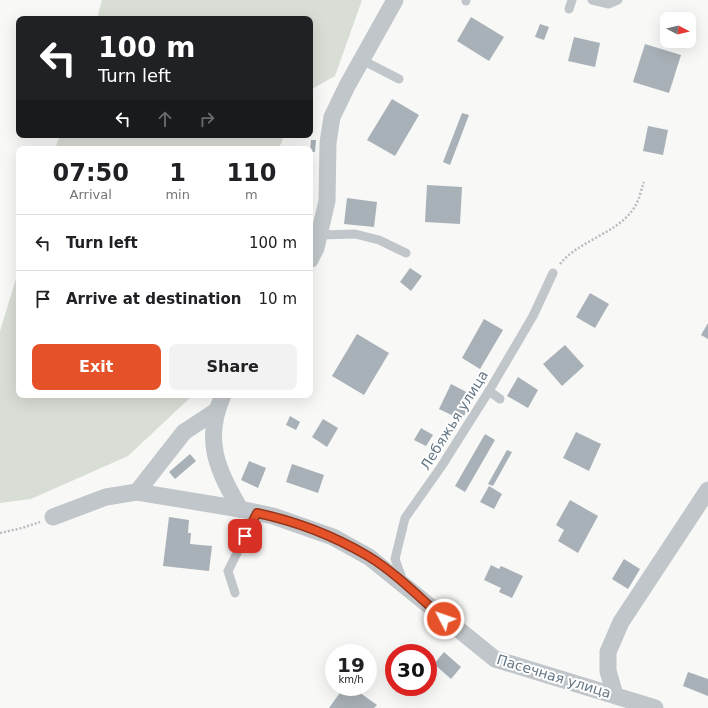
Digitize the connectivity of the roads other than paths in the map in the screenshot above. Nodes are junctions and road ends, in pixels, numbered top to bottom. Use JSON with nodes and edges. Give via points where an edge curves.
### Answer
{"nodes":[{"id":1,"x":395,"y":0,"type":"edge"},
{"id":2,"x":572,"y":0,"type":"edge"},
{"id":3,"x":592,"y":0,"type":"edge"},
{"id":4,"x":618,"y":0,"type":"edge"},
{"id":5,"x":569,"y":9,"type":"dead end"},
{"id":6,"x":362,"y":60,"type":"junction"},
{"id":7,"x":399,"y":79,"type":"dead end"},
{"id":8,"x":320,"y":235,"type":"junction"},
{"id":9,"x":406,"y":253,"type":"dead end"},
{"id":10,"x":313,"y":254,"type":"edge"},
{"id":11,"x":553,"y":273,"type":"road end"},
{"id":12,"x":489,"y":391,"type":"junction"},
{"id":13,"x":222,"y":398,"type":"edge"},
{"id":14,"x":500,"y":399,"type":"dead end"},
{"id":15,"x":216,"y":411,"type":"junction"},
{"id":16,"x":708,"y":490,"type":"edge"},
{"id":17,"x":137,"y":492,"type":"junction"},
{"id":18,"x":249,"y":511,"type":"junction"},
{"id":19,"x":53,"y":517,"type":"road end"},
{"id":20,"x":404,"y":584,"type":"junction"},
{"id":21,"x":235,"y":593,"type":"dead end"},
{"id":22,"x":615,"y":695,"type":"junction"},
{"id":23,"x":655,"y":708,"type":"edge"}],
"edges":[{"from":1,"to":6,"type":"street"},
{"from":2,"to":5,"type":"lane"},
{"from":3,"to":4,"type":"lane","via":[[608,4]]},
{"from":6,"to":7,"type":"lane"},
{"from":6,"to":8,"type":"street","via":[[332,117],[328,144],[327,202]]},
{"from":8,"to":9,"type":"lane","via":[[355,234],[379,240]]},
{"from":8,"to":10,"type":"street"},
{"from":11,"to":12,"type":"lane","name":"Лебяжья улица","via":[[533,316]]},
{"from":12,"to":14,"type":"lane"},
{"from":12,"to":20,"type":"lane","name":"Лебяжья улица","via":[[405,518],[395,559]]},
{"from":13,"to":15,"type":"street"},
{"from":15,"to":17,"type":"street","via":[[184,432]]},
{"from":15,"to":18,"type":"street","via":[[213,438],[221,473]]},
{"from":16,"to":22,"type":"street","via":[[621,622],[608,652],[608,671]]},
{"from":17,"to":18,"type":"street","name":"Пасечная улица"},
{"from":17,"to":19,"type":"street","name":"Пасечная улица","via":[[106,497]]},
{"from":18,"to":20,"type":"street","name":"Пасечная улица","via":[[273,516],[333,537],[369,557]]},
{"from":18,"to":21,"type":"lane","via":[[228,571]]},
{"from":20,"to":22,"type":"street","name":"Пасечная улица","via":[[495,659]]},
{"from":22,"to":23,"type":"street","name":"Пасечная улица"}]}
